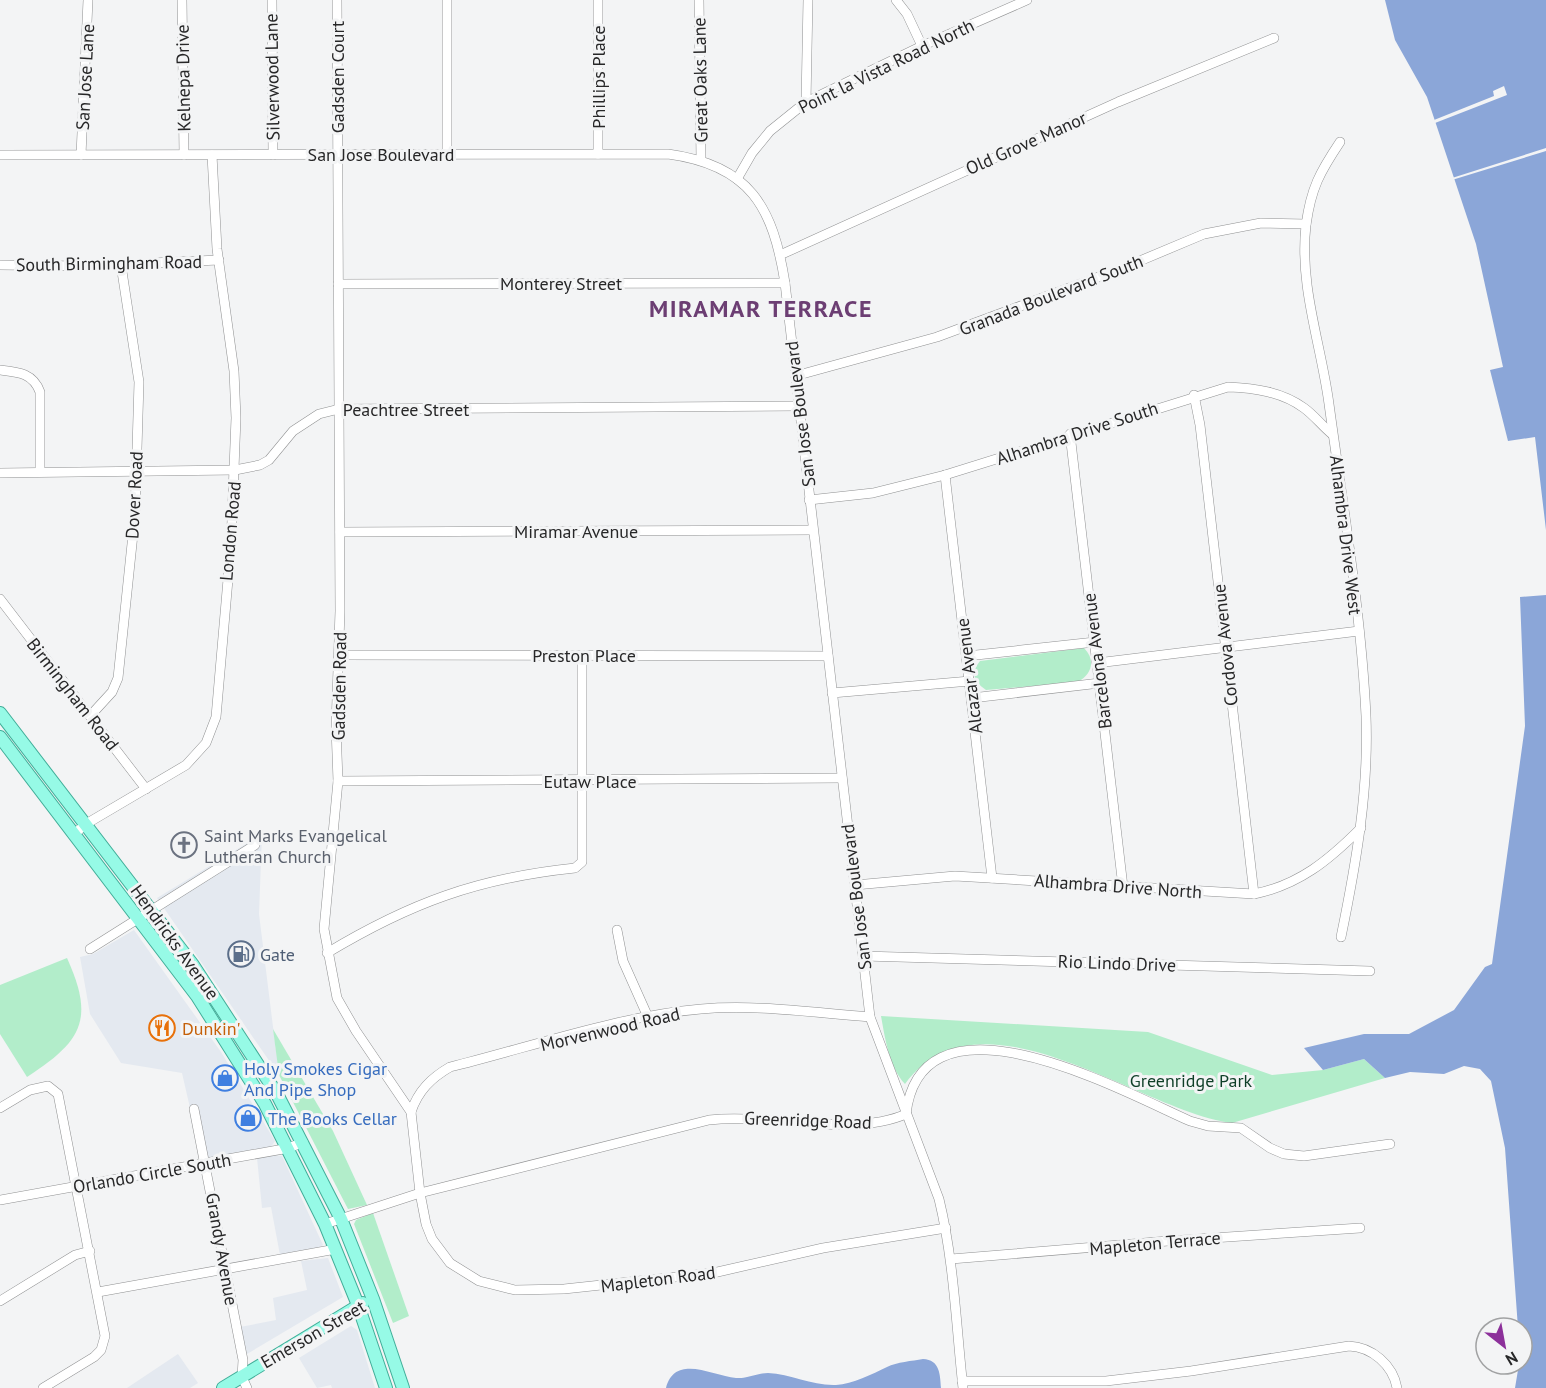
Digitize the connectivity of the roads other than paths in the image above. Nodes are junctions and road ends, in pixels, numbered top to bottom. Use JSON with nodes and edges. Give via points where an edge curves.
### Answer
{"nodes":[{"id":1,"x":88,"y":0,"type":"edge"},
{"id":2,"x":182,"y":0,"type":"edge"},
{"id":3,"x":272,"y":0,"type":"edge"},
{"id":4,"x":338,"y":0,"type":"edge"},
{"id":5,"x":447,"y":0,"type":"edge"},
{"id":6,"x":598,"y":0,"type":"edge"},
{"id":7,"x":699,"y":0,"type":"edge"},
{"id":8,"x":808,"y":0,"type":"edge"},
{"id":9,"x":896,"y":0,"type":"edge"},
{"id":10,"x":1027,"y":0,"type":"edge"},
{"id":11,"x":1274,"y":38,"type":"dead end"},
{"id":12,"x":922,"y":45,"type":"junction"},
{"id":13,"x":807,"y":102,"type":"junction"},
{"id":14,"x":1340,"y":142,"type":"dead end"},
{"id":15,"x":447,"y":154,"type":"junction"},
{"id":16,"x":598,"y":154,"type":"junction"},
{"id":17,"x":0,"y":155,"type":"edge"},
{"id":18,"x":81,"y":155,"type":"junction"},
{"id":19,"x":184,"y":155,"type":"junction"},
{"id":20,"x":212,"y":155,"type":"junction"},
{"id":21,"x":273,"y":155,"type":"junction"},
{"id":22,"x":337,"y":155,"type":"junction"},
{"id":23,"x":701,"y":160,"type":"junction"},
{"id":24,"x":737,"y":179,"type":"junction"},
{"id":25,"x":1306,"y":224,"type":"junction"},
{"id":26,"x":780,"y":255,"type":"junction"},
{"id":27,"x":219,"y":260,"type":"junction"},
{"id":28,"x":0,"y":265,"type":"edge"},
{"id":29,"x":121,"y":265,"type":"junction"},
{"id":30,"x":784,"y":283,"type":"junction"},
{"id":31,"x":338,"y":284,"type":"junction"},
{"id":32,"x":0,"y":370,"type":"edge"},
{"id":33,"x":795,"y":376,"type":"junction"},
{"id":34,"x":1194,"y":395,"type":"junction"},
{"id":35,"x":798,"y":406,"type":"junction"},
{"id":36,"x":339,"y":409,"type":"junction"},
{"id":37,"x":1070,"y":434,"type":"junction"},
{"id":38,"x":1332,"y":434,"type":"junction"},
{"id":39,"x":235,"y":470,"type":"junction"},
{"id":40,"x":136,"y":471,"type":"junction"},
{"id":41,"x":40,"y":472,"type":"junction"},
{"id":42,"x":0,"y":473,"type":"edge"},
{"id":43,"x":945,"y":475,"type":"junction"},
{"id":44,"x":810,"y":500,"type":"junction"},
{"id":45,"x":813,"y":530,"type":"junction"},
{"id":46,"x":340,"y":532,"type":"junction"},
{"id":47,"x":0,"y":599,"type":"edge"},
{"id":48,"x":1359,"y":631,"type":"junction"},
{"id":49,"x":1095,"y":642,"type":"junction"},
{"id":50,"x":1225,"y":648,"type":"junction"},
{"id":51,"x":339,"y":655,"type":"junction"},
{"id":52,"x":582,"y":655,"type":"junction"},
{"id":53,"x":828,"y":656,"type":"junction"},
{"id":54,"x":966,"y":657,"type":"junction"},
{"id":55,"x":1097,"y":663,"type":"junction"},
{"id":56,"x":970,"y":681,"type":"junction"},
{"id":57,"x":1100,"y":683,"type":"junction"},
{"id":58,"x":832,"y":693,"type":"junction"},
{"id":59,"x":972,"y":698,"type":"junction"},
{"id":60,"x":0,"y":713,"type":"edge"},
{"id":61,"x":90,"y":716,"type":"junction"},
{"id":62,"x":14,"y":731,"type":"junction"},
{"id":63,"x":1,"y":739,"type":"edge"},
{"id":64,"x":842,"y":778,"type":"junction"},
{"id":65,"x":338,"y":781,"type":"junction"},
{"id":66,"x":581,"y":781,"type":"junction"},
{"id":67,"x":146,"y":789,"type":"junction"},
{"id":68,"x":86,"y":824,"type":"junction"},
{"id":69,"x":1361,"y":828,"type":"junction"},
{"id":70,"x":73,"y":835,"type":"junction"},
{"id":71,"x":255,"y":845,"type":"dead end"},
{"id":72,"x":992,"y":878,"type":"junction"},
{"id":73,"x":855,"y":885,"type":"junction"},
{"id":74,"x":1123,"y":887,"type":"junction"},
{"id":75,"x":1254,"y":894,"type":"junction"},
{"id":76,"x":152,"y":909,"type":"junction"},
{"id":77,"x":138,"y":918,"type":"junction"},
{"id":78,"x":617,"y":930,"type":"dead end"},
{"id":79,"x":1341,"y":937,"type":"dead end"},
{"id":80,"x":90,"y":949,"type":"dead end"},
{"id":81,"x":327,"y":953,"type":"junction"},
{"id":82,"x":863,"y":956,"type":"junction"},
{"id":83,"x":1370,"y":971,"type":"dead end"},
{"id":84,"x":203,"y":979,"type":"junction"},
{"id":85,"x":190,"y":987,"type":"junction"},
{"id":86,"x":648,"y":1017,"type":"junction"},
{"id":87,"x":870,"y":1017,"type":"junction"},
{"id":88,"x":0,"y":1108,"type":"edge"},
{"id":89,"x":194,"y":1109,"type":"dead end"},
{"id":90,"x":411,"y":1112,"type":"junction"},
{"id":91,"x":906,"y":1114,"type":"junction"},
{"id":92,"x":303,"y":1142,"type":"junction"},
{"id":93,"x":1390,"y":1144,"type":"dead end"},
{"id":94,"x":289,"y":1148,"type":"junction"},
{"id":95,"x":206,"y":1164,"type":"junction"},
{"id":96,"x":77,"y":1186,"type":"junction"},
{"id":97,"x":420,"y":1193,"type":"junction"},
{"id":98,"x":0,"y":1200,"type":"edge"},
{"id":99,"x":341,"y":1219,"type":"junction"},
{"id":100,"x":326,"y":1224,"type":"junction"},
{"id":101,"x":946,"y":1228,"type":"junction"},
{"id":102,"x":1360,"y":1228,"type":"dead end"},
{"id":103,"x":336,"y":1249,"type":"junction"},
{"id":104,"x":90,"y":1251,"type":"junction"},
{"id":105,"x":951,"y":1259,"type":"junction"},
{"id":106,"x":226,"y":1270,"type":"junction"},
{"id":107,"x":98,"y":1292,"type":"junction"},
{"id":108,"x":371,"y":1295,"type":"junction"},
{"id":109,"x":0,"y":1301,"type":"edge"},
{"id":110,"x":358,"y":1305,"type":"junction"},
{"id":111,"x":244,"y":1382,"type":"edge"},
{"id":112,"x":962,"y":1384,"type":"edge"},
{"id":113,"x":43,"y":1388,"type":"edge"},
{"id":114,"x":223,"y":1388,"type":"edge"},
{"id":115,"x":386,"y":1388,"type":"edge"},
{"id":116,"x":403,"y":1388,"type":"edge"},
{"id":117,"x":1397,"y":1388,"type":"edge"}],
"edges":[{"from":1,"to":18,"type":"street","name":"San Jose Lane"},
{"from":2,"to":19,"type":"street","name":"Kelnepa Drive"},
{"from":3,"to":21,"type":"street","name":"Silverwood Lane"},
{"from":4,"to":22,"type":"street","name":"Gadsden Court"},
{"from":5,"to":15,"type":"street"},
{"from":6,"to":16,"type":"street","name":"Phillips Place"},
{"from":7,"to":23,"type":"street","name":"Great Oaks Lane"},
{"from":8,"to":13,"type":"street"},
{"from":9,"to":12,"type":"street"},
{"from":10,"to":12,"type":"street","name":"Point la Vista Road North"},
{"from":11,"to":26,"type":"street","name":"Old Grove Manor","via":[[1118,102]]},
{"from":12,"to":13,"type":"street","name":"Point la Vista Road North"},
{"from":13,"to":24,"type":"street","name":"Point la Vista Road North","via":[[770,131]]},
{"from":14,"to":25,"type":"street","name":"Alhambra Drive West","via":[[1316,180]]},
{"from":15,"to":16,"type":"street","name":"San Jose Boulevard"},
{"from":15,"to":22,"type":"street","name":"San Jose Boulevard"},
{"from":16,"to":23,"type":"street","name":"San Jose Boulevard","via":[[668,154]]},
{"from":17,"to":18,"type":"street","name":"San Jose Boulevard"},
{"from":18,"to":19,"type":"street","name":"San Jose Boulevard"},
{"from":19,"to":20,"type":"street","name":"San Jose Boulevard"},
{"from":20,"to":21,"type":"street","name":"San Jose Boulevard"},
{"from":20,"to":27,"type":"street","name":"London Road"},
{"from":21,"to":22,"type":"street","name":"San Jose Boulevard"},
{"from":22,"to":31,"type":"street","name":"Gadsden Road"},
{"from":23,"to":24,"type":"street","name":"San Jose Boulevard"},
{"from":24,"to":26,"type":"street","name":"San Jose Boulevard","via":[[768,217]]},
{"from":25,"to":33,"type":"street","name":"Granada Boulevard South","via":[[1261,223],[1204,234],[937,337]]},
{"from":25,"to":38,"type":"street","name":"Alhambra Drive West","via":[[1304,269]]},
{"from":26,"to":30,"type":"street","name":"San Jose Boulevard"},
{"from":27,"to":29,"type":"street","name":"South Birmingham Road"},
{"from":27,"to":39,"type":"street","name":"London Road","via":[[234,371]]},
{"from":28,"to":29,"type":"street","name":"South Birmingham Road"},
{"from":29,"to":40,"type":"street","name":"Dover Road","via":[[139,382]]},
{"from":30,"to":31,"type":"street","name":"Monterey Street"},
{"from":30,"to":33,"type":"street","name":"San Jose Boulevard"},
{"from":31,"to":36,"type":"street","name":"Gadsden Road"},
{"from":32,"to":41,"type":"street","via":[[21,372],[37,384]]},
{"from":33,"to":35,"type":"street","name":"San Jose Boulevard"},
{"from":34,"to":37,"type":"street","name":"Alhambra Drive South"},
{"from":34,"to":38,"type":"street","name":"Alhambra Drive South","via":[[1228,387],[1275,393],[1304,408]]},
{"from":34,"to":50,"type":"street","name":"Cordova Avenue"},
{"from":35,"to":36,"type":"street","name":"Peachtree Street"},
{"from":35,"to":44,"type":"street","name":"San Jose Boulevard"},
{"from":36,"to":39,"type":"street","name":"Peachtree Street","via":[[319,414],[293,431],[269,460]]},
{"from":36,"to":46,"type":"street","name":"Gadsden Road"},
{"from":37,"to":43,"type":"street","name":"Alhambra Drive South"},
{"from":37,"to":49,"type":"street","name":"Barcelona Avenue"},
{"from":38,"to":48,"type":"street","name":"Alhambra Drive West","via":[[1343,492]]},
{"from":39,"to":40,"type":"street","name":"Peachtree Street"},
{"from":39,"to":67,"type":"street","name":"London Road","via":[[212,731],[190,762]]},
{"from":40,"to":41,"type":"street","name":"Peachtree Street"},
{"from":40,"to":61,"type":"street","name":"Dover Road","via":[[118,678],[112,692]]},
{"from":41,"to":42,"type":"street","name":"Peachtree Street"},
{"from":43,"to":44,"type":"street","name":"Alhambra Drive South","via":[[873,493]]},
{"from":43,"to":54,"type":"street","name":"Alcazar Avenue"},
{"from":44,"to":45,"type":"street","name":"San Jose Boulevard"},
{"from":45,"to":46,"type":"street","name":"Miramar Avenue"},
{"from":45,"to":53,"type":"street","name":"San Jose Boulevard"},
{"from":46,"to":51,"type":"street","name":"Gadsden Road"},
{"from":47,"to":61,"type":"street","name":"Birmingham Road"},
{"from":48,"to":50,"type":"street"},
{"from":48,"to":69,"type":"street","name":"Alhambra Drive West","via":[[1366,724]]},
{"from":49,"to":54,"type":"street"},
{"from":49,"to":55,"type":"street","name":"Barcelona Avenue"},
{"from":50,"to":55,"type":"street"},
{"from":50,"to":75,"type":"street","name":"Cordova Avenue"},
{"from":51,"to":52,"type":"street","name":"Preston Place"},
{"from":51,"to":65,"type":"street","name":"Gadsden Road"},
{"from":52,"to":53,"type":"street","name":"Preston Place"},
{"from":52,"to":66,"type":"street"},
{"from":53,"to":58,"type":"street","name":"San Jose Boulevard"},
{"from":54,"to":56,"type":"street","name":"Alcazar Avenue"},
{"from":55,"to":57,"type":"street","name":"Barcelona Avenue"},
{"from":56,"to":58,"type":"street"},
{"from":56,"to":59,"type":"street","name":"Alcazar Avenue"},
{"from":57,"to":59,"type":"street"},
{"from":57,"to":74,"type":"street","name":"Barcelona Avenue"},
{"from":58,"to":64,"type":"street","name":"San Jose Boulevard"},
{"from":59,"to":72,"type":"street","name":"Alcazar Avenue"},
{"from":60,"to":62,"type":"main road","name":"Hendricks Avenue"},
{"from":61,"to":67,"type":"street","name":"Birmingham Road"},
{"from":62,"to":63,"type":"main road"},
{"from":62,"to":68,"type":"main road","name":"Hendricks Avenue"},
{"from":63,"to":70,"type":"main road","name":"Hendricks Avenue"},
{"from":64,"to":66,"type":"street","name":"Eutaw Place"},
{"from":64,"to":73,"type":"street","name":"San Jose Boulevard"},
{"from":65,"to":66,"type":"street","name":"Eutaw Place"},
{"from":65,"to":81,"type":"street","name":"Gadsden Road","via":[[325,901]]},
{"from":66,"to":81,"type":"street","via":[[582,862],[575,868],[496,879],[450,893],[402,912]]},
{"from":67,"to":68,"type":"street","name":"London Road"},
{"from":68,"to":70,"type":"street","name":"London Road"},
{"from":68,"to":76,"type":"main road","name":"Hendricks Avenue"},
{"from":69,"to":75,"type":"street","name":"Alhambra Drive North","via":[[1311,873]]},
{"from":69,"to":79,"type":"street","name":"Alhambra Drive West"},
{"from":70,"to":77,"type":"main road","name":"Hendricks Avenue"},
{"from":71,"to":76,"type":"street"},
{"from":72,"to":73,"type":"street","name":"Alhambra Drive North","via":[[925,877]]},
{"from":72,"to":74,"type":"street","name":"Alhambra Drive North"},
{"from":73,"to":82,"type":"street","name":"San Jose Boulevard"},
{"from":74,"to":75,"type":"street","name":"Alhambra Drive North"},
{"from":76,"to":77,"type":"street"},
{"from":76,"to":84,"type":"main road","name":"Hendricks Avenue"},
{"from":77,"to":80,"type":"street"},
{"from":77,"to":85,"type":"main road","name":"Hendricks Avenue"},
{"from":78,"to":86,"type":"street","via":[[623,961]]},
{"from":81,"to":90,"type":"street","name":"Gadsden Road","via":[[338,998]]},
{"from":82,"to":83,"type":"street","name":"Rio Lindo Drive"},
{"from":82,"to":87,"type":"street","name":"San Jose Boulevard"},
{"from":84,"to":85,"type":"main road"},
{"from":84,"to":92,"type":"main road","name":"Hendricks Avenue","via":[[253,1053]]},
{"from":85,"to":94,"type":"main road","name":"Hendricks Avenue","via":[[234,1052]]},
{"from":86,"to":87,"type":"street","name":"Morvenwood Road","via":[[702,1009],[750,1008]]},
{"from":86,"to":90,"type":"street","name":"Morvenwood Road","via":[[450,1067],[425,1086]]},
{"from":87,"to":91,"type":"street","name":"San Jose Boulevard"},
{"from":88,"to":96,"type":"street","via":[[30,1090],[54,1088],[61,1101]]},
{"from":89,"to":95,"type":"street","name":"Grandy Avenue"},
{"from":90,"to":97,"type":"street","name":"Gadsden Road"},
{"from":91,"to":93,"type":"street","via":[[915,1082],[936,1061],[966,1050],[1002,1051],[1074,1071],[1191,1121],[1241,1128],[1284,1154],[1304,1156]]},
{"from":91,"to":97,"type":"street","name":"Greenridge Road","via":[[861,1124],[747,1117],[709,1120]]},
{"from":91,"to":101,"type":"street","name":"San Jose Boulevard"},
{"from":92,"to":94,"type":"street","name":"Orlando Circle South"},
{"from":92,"to":99,"type":"main road","name":"Hendricks Avenue"},
{"from":94,"to":95,"type":"street","name":"Orlando Circle South"},
{"from":94,"to":100,"type":"main road","name":"Hendricks Avenue"},
{"from":95,"to":96,"type":"street","name":"Orlando Circle South"},
{"from":95,"to":106,"type":"street","name":"Grandy Avenue"},
{"from":96,"to":98,"type":"street","name":"Orlando Circle South"},
{"from":96,"to":104,"type":"street"},
{"from":97,"to":99,"type":"street","name":"Greenridge Road"},
{"from":97,"to":101,"type":"street","name":"Mapleton Road","via":[[432,1239],[450,1263],[479,1281],[515,1290],[639,1283],[713,1273],[833,1246]]},
{"from":99,"to":100,"type":"street","name":"Greenridge Road"},
{"from":99,"to":108,"type":"main road","name":"Hendricks Avenue"},
{"from":100,"to":103,"type":"main road","name":"Hendricks Avenue"},
{"from":101,"to":105,"type":"street","name":"San Jose Boulevard"},
{"from":102,"to":105,"type":"street","name":"Mapleton Terrace"},
{"from":103,"to":106,"type":"street"},
{"from":103,"to":108,"type":"main road","via":[[350,1258]]},
{"from":103,"to":110,"type":"main road","name":"Hendricks Avenue"},
{"from":104,"to":107,"type":"street"},
{"from":104,"to":109,"type":"street","via":[[75,1255]]},
{"from":105,"to":112,"type":"street","name":"San Jose Boulevard"},
{"from":106,"to":107,"type":"street"},
{"from":106,"to":111,"type":"street","name":"Grandy Avenue"},
{"from":107,"to":113,"type":"street","via":[[105,1336],[101,1350]]},
{"from":108,"to":110,"type":"main road","name":"Emerson Street"},
{"from":108,"to":116,"type":"main road","name":"Hendricks Avenue"},
{"from":110,"to":111,"type":"main road","name":"Emerson Street"},
{"from":110,"to":115,"type":"main road","name":"Hendricks Avenue"},
{"from":111,"to":114,"type":"main road","name":"Emerson Street"},
{"from":112,"to":117,"type":"street","via":[[1106,1381],[1349,1346],[1364,1348],[1380,1359],[1392,1373]]}]}
